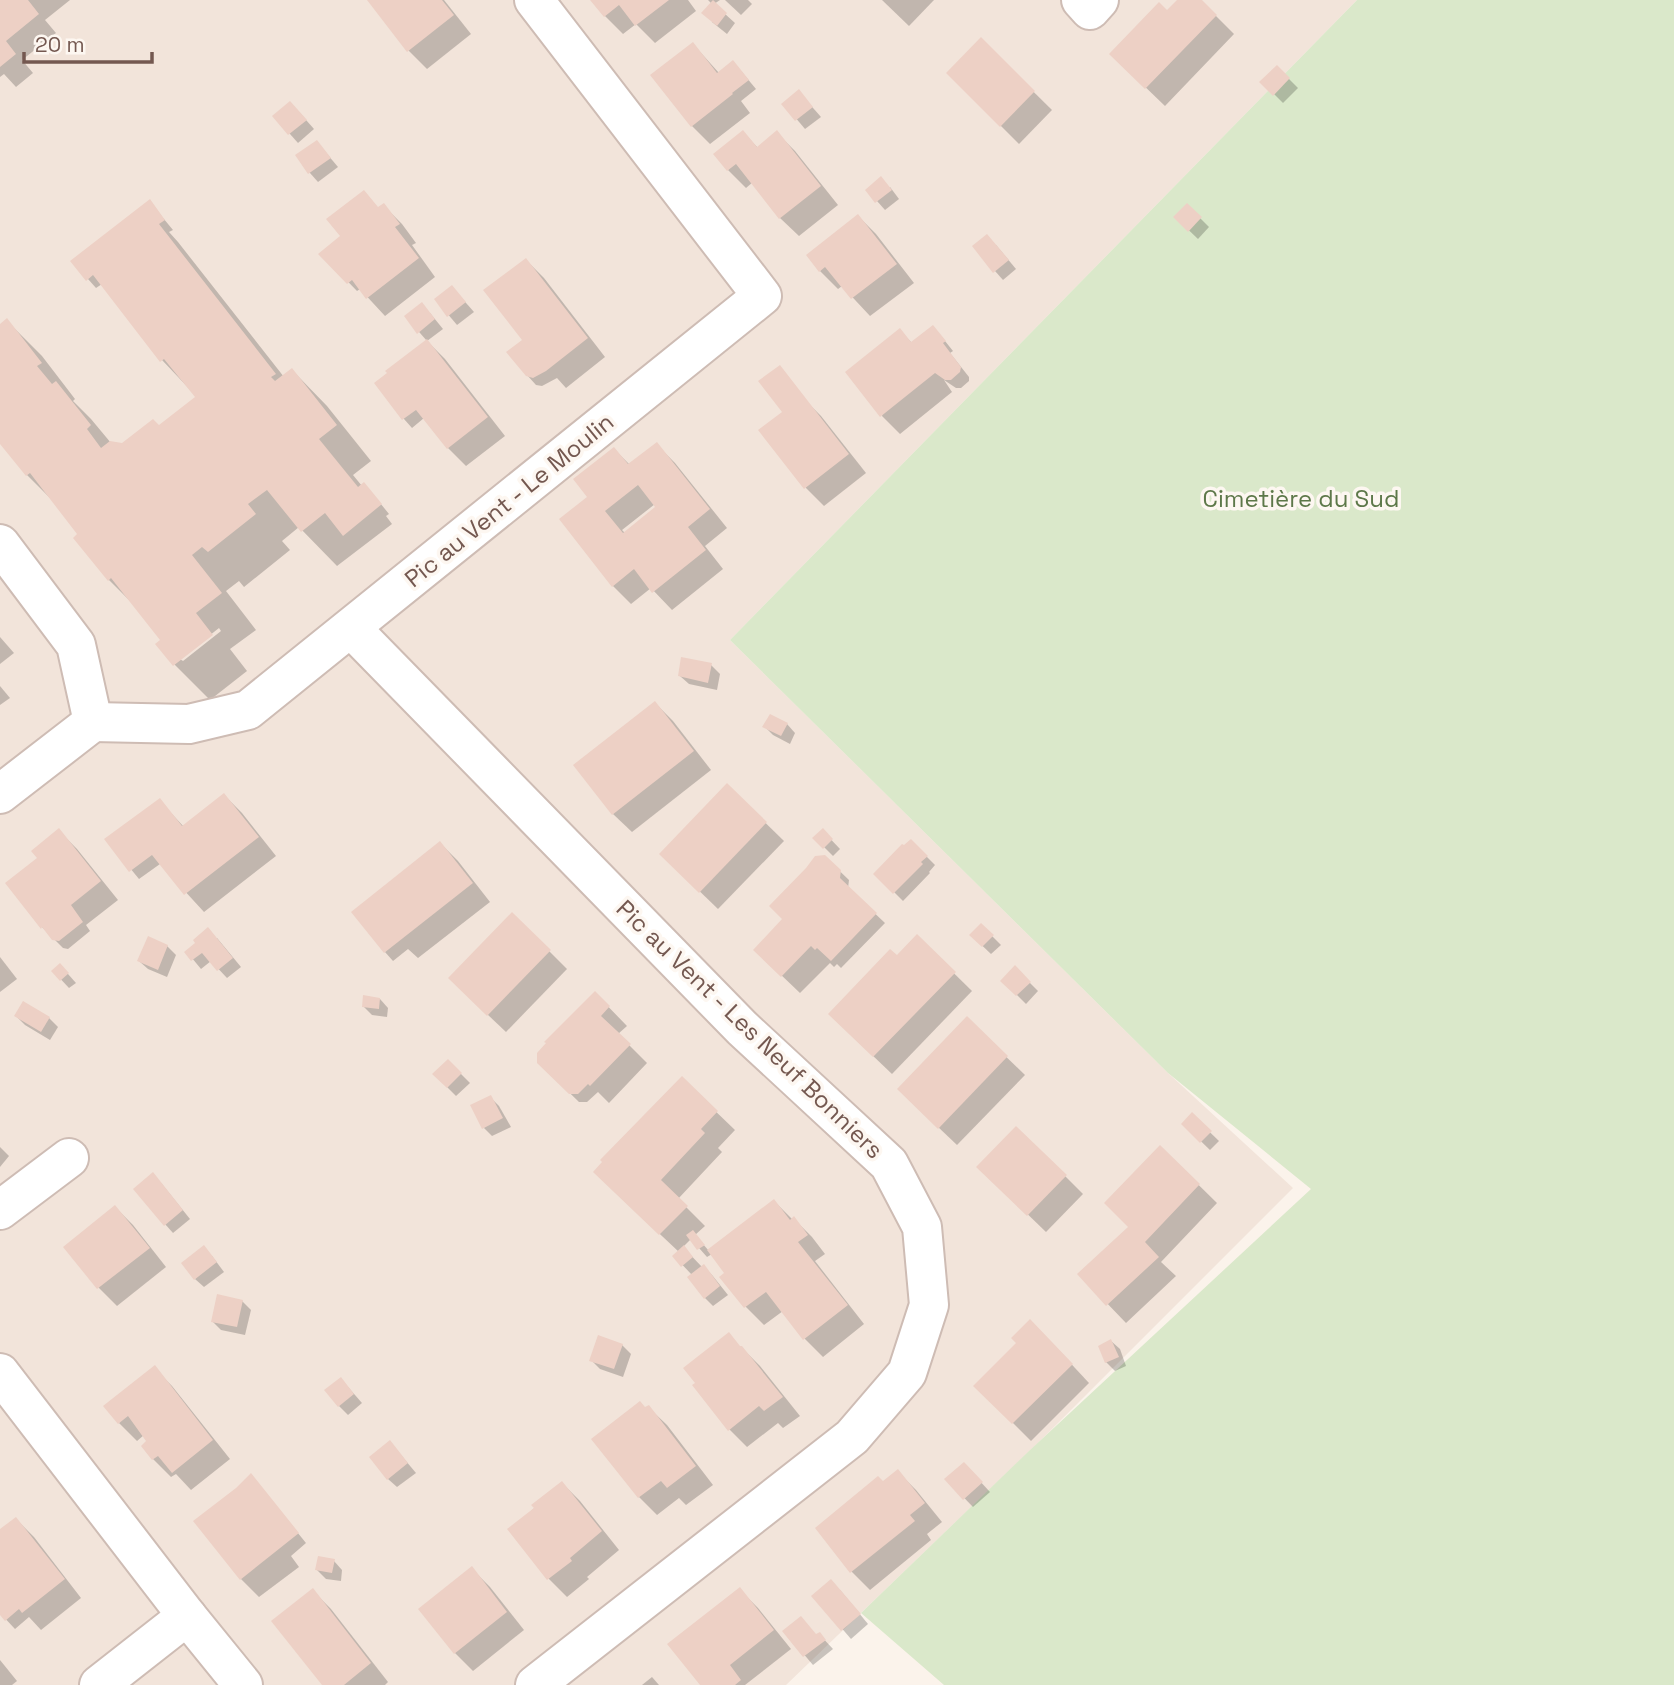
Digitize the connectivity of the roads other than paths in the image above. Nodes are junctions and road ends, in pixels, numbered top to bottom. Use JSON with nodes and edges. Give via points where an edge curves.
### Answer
{"nodes":[{"id":1,"x":534,"y":0,"type":"edge"},
{"id":2,"x":1081,"y":0,"type":"edge"},
{"id":3,"x":1099,"y":0,"type":"edge"},
{"id":4,"x":0,"y":544,"type":"edge"},
{"id":5,"x":351,"y":628,"type":"junction"},
{"id":6,"x":93,"y":722,"type":"junction"},
{"id":7,"x":0,"y":794,"type":"edge"},
{"id":8,"x":69,"y":1158,"type":"dead end"},
{"id":9,"x":0,"y":1210,"type":"edge"},
{"id":10,"x":0,"y":1373,"type":"edge"},
{"id":11,"x":187,"y":1616,"type":"junction"},
{"id":12,"x":99,"y":1685,"type":"edge"},
{"id":13,"x":243,"y":1685,"type":"edge"},
{"id":14,"x":536,"y":1685,"type":"edge"}],
"edges":[{"from":1,"to":5,"type":"street","name":"Pic au Vent - Le Moulin","via":[[762,296]]},
{"from":2,"to":3,"type":"street","via":[[1090,9]]},
{"from":4,"to":6,"type":"street","via":[[76,645]]},
{"from":5,"to":6,"type":"street","name":"Pic au Vent - Le Moulin","via":[[248,710],[189,724]]},
{"from":5,"to":14,"type":"street","name":"Pic au Vent - Les Neuf Bonniers","via":[[742,1028],[889,1164],[922,1227],[929,1305],[907,1373],[852,1437]]},
{"from":6,"to":7,"type":"street"},
{"from":8,"to":9,"type":"street"},
{"from":10,"to":11,"type":"street"},
{"from":11,"to":12,"type":"street"},
{"from":11,"to":13,"type":"street"}]}
